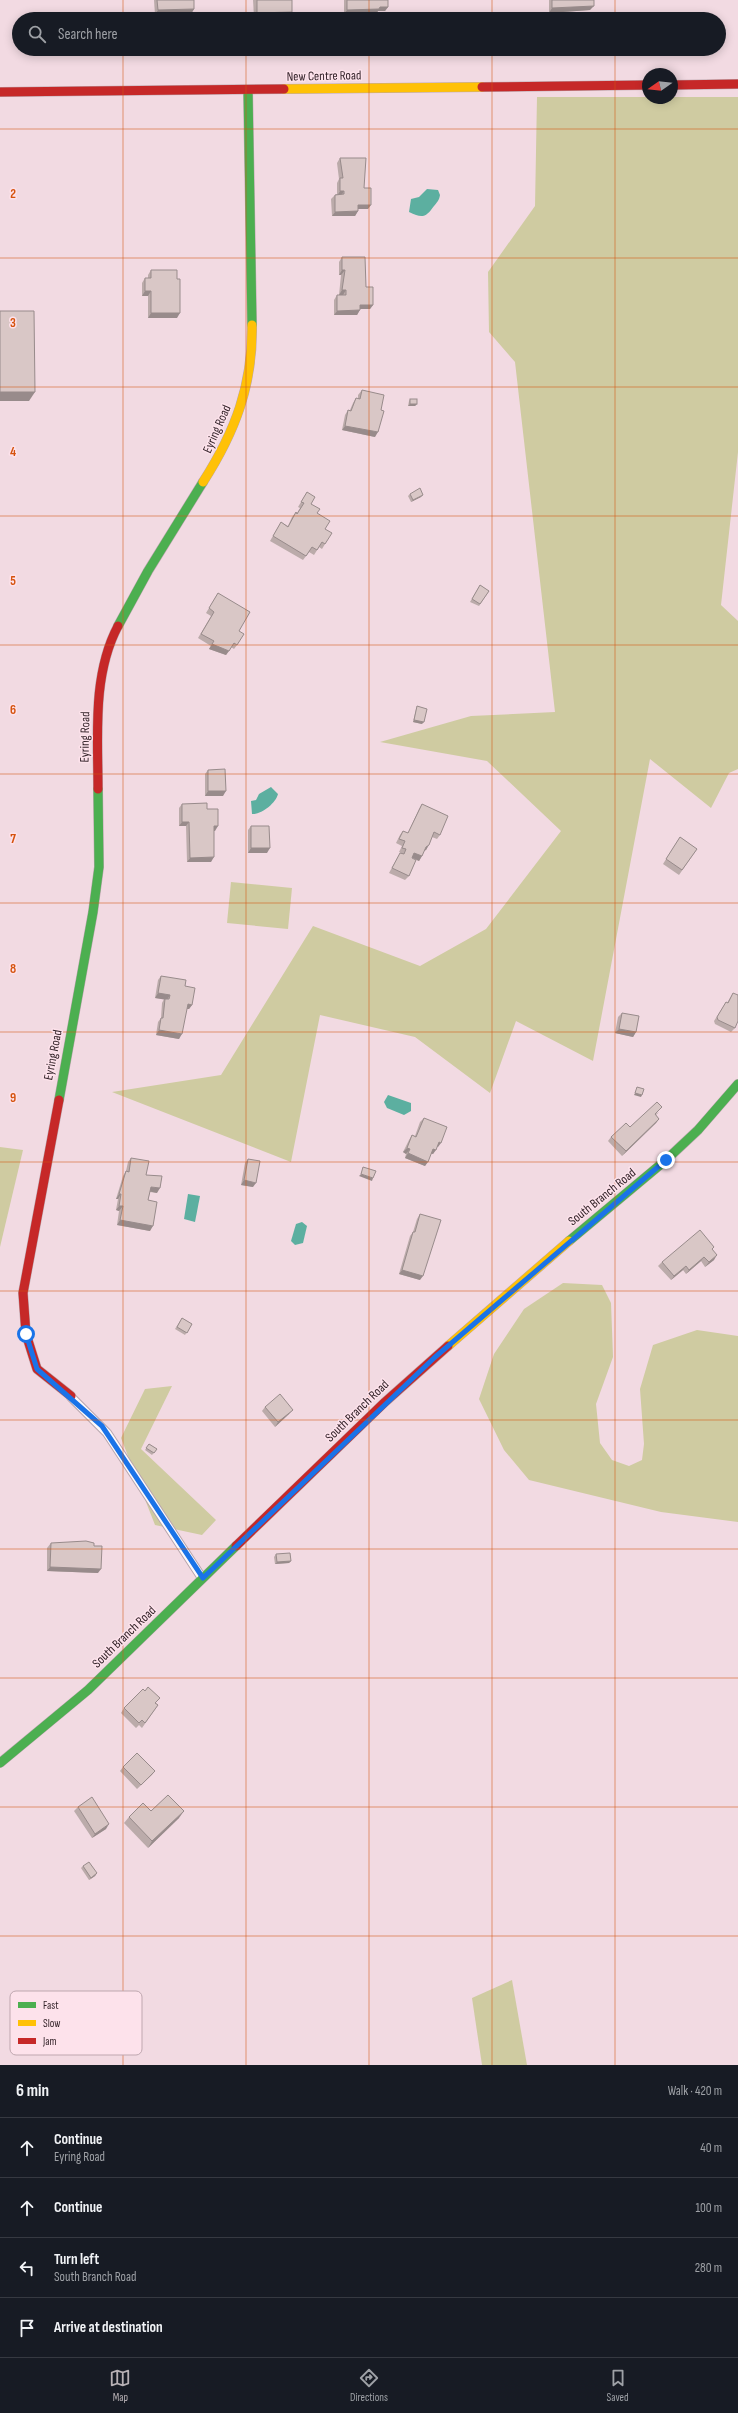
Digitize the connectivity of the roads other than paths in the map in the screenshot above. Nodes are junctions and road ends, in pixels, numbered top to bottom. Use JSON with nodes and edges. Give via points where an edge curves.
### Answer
{"nodes":[{"id":1,"x":738,"y":84,"type":"edge"},
{"id":2,"x":642,"y":85,"type":"edge"},
{"id":3,"x":678,"y":85,"type":"edge"},
{"id":4,"x":248,"y":90,"type":"junction"},
{"id":5,"x":0,"y":92,"type":"edge"},
{"id":6,"x":738,"y":1084,"type":"edge"},
{"id":7,"x":71,"y":1396,"type":"joint"},
{"id":8,"x":203,"y":1578,"type":"junction"},
{"id":9,"x":0,"y":1764,"type":"edge"}],
"edges":[{"from":1,"to":3,"type":"street"},
{"from":2,"to":4,"type":"street","name":"New Centre Road"},
{"from":4,"to":5,"type":"street","name":"New Centre Road"},
{"from":4,"to":7,"type":"street","name":"Eyring Road","via":[[252,328],[248,381],[240,411],[222,452],[126,611],[112,637],[101,675],[98,725],[99,867],[23,1293],[26,1334],[37,1369]]},
{"from":6,"to":8,"type":"street","name":"South Branch Road","via":[[698,1130],[666,1160],[434,1358]]},
{"from":7,"to":8,"type":"lane","via":[[107,1432]]},
{"from":8,"to":9,"type":"street","name":"South Branch Road","via":[[88,1690]]}]}
